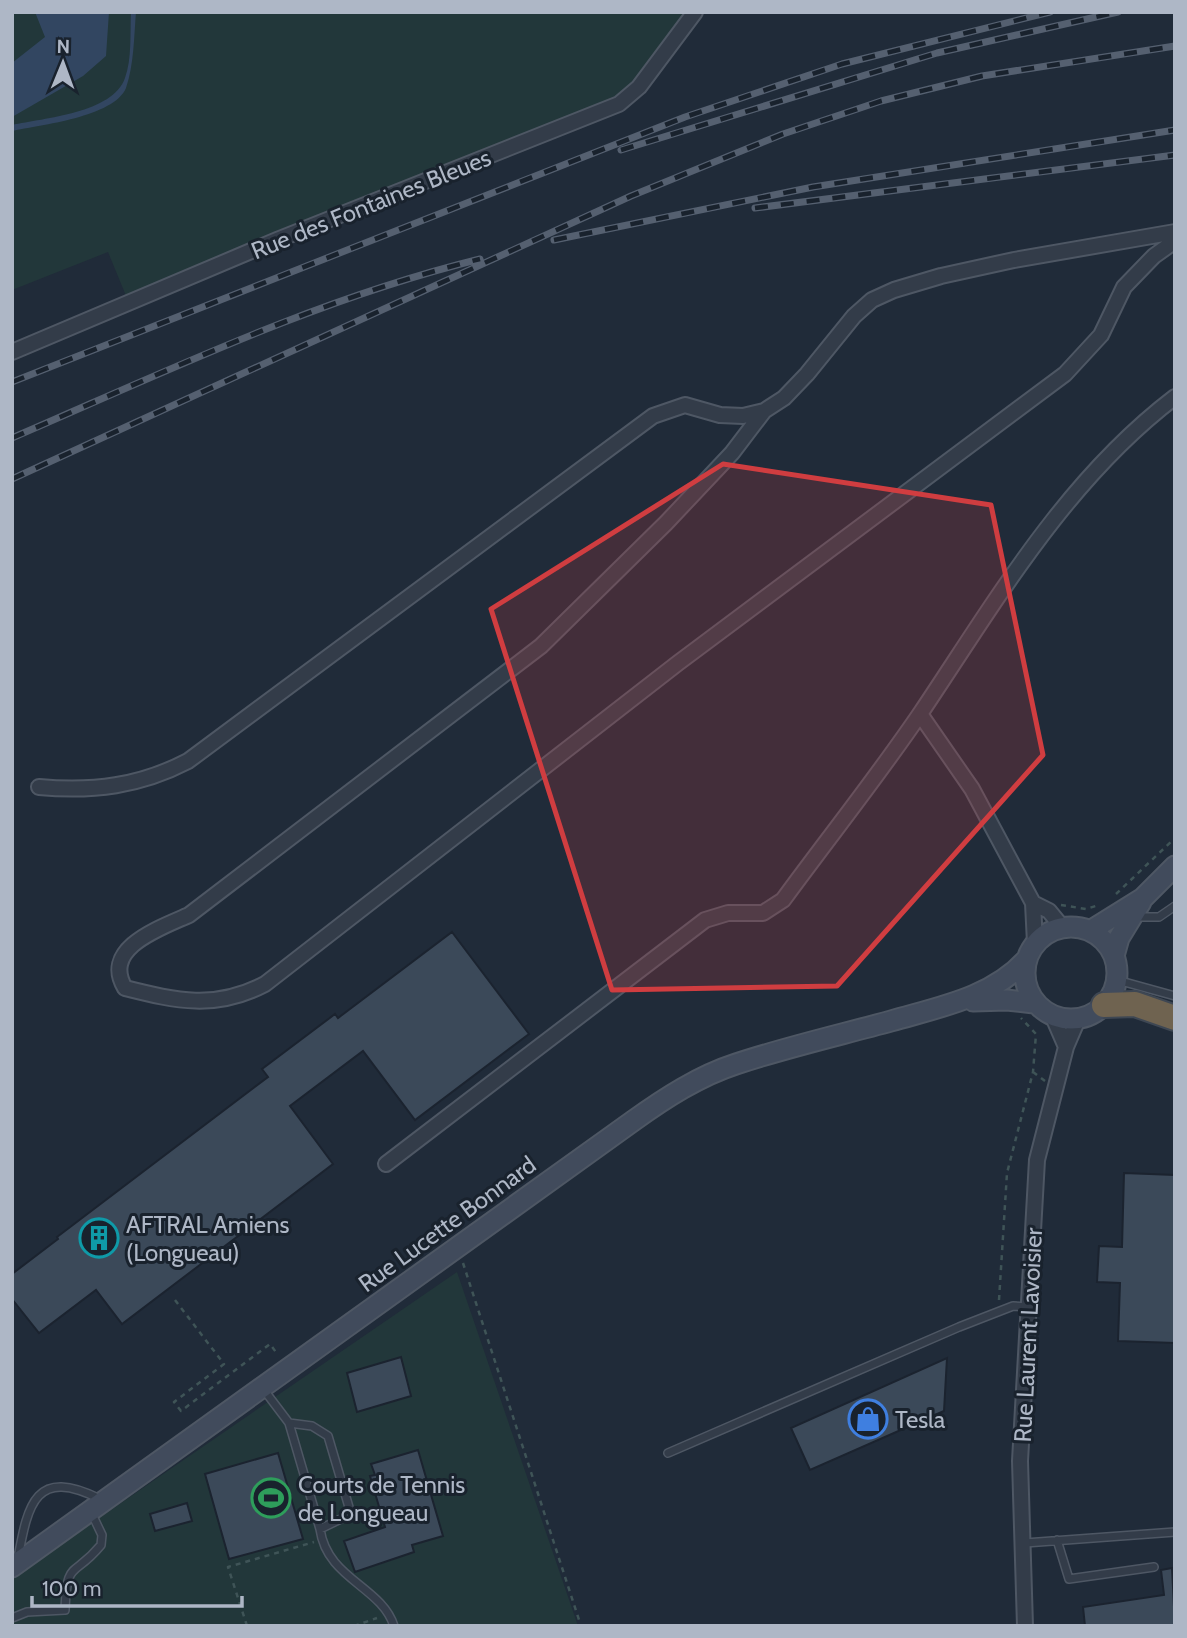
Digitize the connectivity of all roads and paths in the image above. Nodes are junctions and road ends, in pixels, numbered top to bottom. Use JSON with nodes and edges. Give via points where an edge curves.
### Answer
{"nodes":[{"id":1,"x":695,"y":12,"type":"edge"},
{"id":2,"x":1175,"y":232,"type":"edge"},
{"id":3,"x":1175,"y":241,"type":"edge"},
{"id":4,"x":12,"y":352,"type":"edge"},
{"id":5,"x":1175,"y":397,"type":"edge"},
{"id":6,"x":764,"y":411,"type":"junction"},
{"id":7,"x":920,"y":713,"type":"junction"},
{"id":8,"x":39,"y":788,"type":"dead end"},
{"id":9,"x":1175,"y":838,"type":"edge"},
{"id":10,"x":1175,"y":866,"type":"edge"},
{"id":11,"x":1115,"y":895,"type":"dead end"},
{"id":12,"x":1143,"y":898,"type":"junction"},
{"id":13,"x":1033,"y":903,"type":"junction"},
{"id":14,"x":1106,"y":903,"type":"dead end"},
{"id":15,"x":1175,"y":906,"type":"edge"},
{"id":16,"x":1049,"y":911,"type":"junction"},
{"id":17,"x":1133,"y":917,"type":"junction"},
{"id":18,"x":1063,"y":928,"type":"junction"},
{"id":19,"x":1090,"y":931,"type":"junction"},
{"id":20,"x":1030,"y":952,"type":"junction"},
{"id":21,"x":1114,"y":956,"type":"junction"},
{"id":22,"x":1117,"y":981,"type":"junction"},
{"id":23,"x":1175,"y":996,"type":"edge"},
{"id":24,"x":1007,"y":1000,"type":"junction"},
{"id":25,"x":1034,"y":1003,"type":"junction"},
{"id":26,"x":951,"y":1004,"type":"junction"},
{"id":27,"x":1104,"y":1005,"type":"junction"},
{"id":28,"x":1053,"y":1017,"type":"junction"},
{"id":29,"x":1175,"y":1018,"type":"edge"},
{"id":30,"x":1077,"y":1019,"type":"junction"},
{"id":31,"x":1066,"y":1047,"type":"junction"},
{"id":32,"x":386,"y":1164,"type":"dead end"},
{"id":33,"x":458,"y":1247,"type":"junction"},
{"id":34,"x":175,"y":1300,"type":"dead end"},
{"id":35,"x":1030,"y":1307,"type":"junction"},
{"id":36,"x":1000,"y":1311,"type":"junction"},
{"id":37,"x":289,"y":1368,"type":"junction"},
{"id":38,"x":262,"y":1388,"type":"junction"},
{"id":39,"x":289,"y":1423,"type":"junction"},
{"id":40,"x":668,"y":1453,"type":"dead end"},
{"id":41,"x":97,"y":1506,"type":"junction"},
{"id":42,"x":320,"y":1529,"type":"junction"},
{"id":43,"x":1175,"y":1532,"type":"edge"},
{"id":44,"x":322,"y":1540,"type":"junction"},
{"id":45,"x":1057,"y":1540,"type":"junction"},
{"id":46,"x":1025,"y":1544,"type":"junction"},
{"id":47,"x":14,"y":1565,"type":"edge"},
{"id":48,"x":1154,"y":1567,"type":"dead end"},
{"id":49,"x":390,"y":1613,"type":"junction"},
{"id":50,"x":12,"y":1618,"type":"edge"},
{"id":51,"x":247,"y":1626,"type":"edge"},
{"id":52,"x":354,"y":1626,"type":"edge"},
{"id":53,"x":394,"y":1626,"type":"edge"},
{"id":54,"x":581,"y":1626,"type":"edge"},
{"id":55,"x":1026,"y":1626,"type":"edge"}],
"edges":[{"from":1,"to":4,"type":"street","name":"Rue des Fontaines Bleues","via":[[639,87],[619,104]]},
{"from":2,"to":6,"type":"street","via":[[1014,260],[894,290],[872,300],[854,316],[807,374]]},
{"from":3,"to":6,"type":"street","via":[[1124,286],[1101,335],[1065,374],[689,654],[264,984],[228,1000],[162,997],[125,988],[118,968],[129,947],[189,915],[240,878],[541,646],[666,523],[732,453]]},
{"from":5,"to":7,"type":"street","via":[[1141,423],[1071,496],[1015,569]]},
{"from":6,"to":8,"type":"street","via":[[720,415],[685,405],[653,416],[188,761],[124,787]]},
{"from":7,"to":13,"type":"street","via":[[972,789]]},
{"from":7,"to":32,"type":"street","via":[[783,900],[763,914],[728,913],[705,920]]},
{"from":9,"to":11,"type":"path"},
{"from":10,"to":12,"type":"street"},
{"from":12,"to":17,"type":"street"},
{"from":12,"to":19,"type":"street"},
{"from":13,"to":16,"type":"street"},
{"from":13,"to":20,"type":"street"},
{"from":14,"to":16,"type":"path","via":[[1086,909],[1060,905]]},
{"from":15,"to":17,"type":"lane","via":[[1159,917]]},
{"from":16,"to":18,"type":"street"},
{"from":17,"to":21,"type":"street"},
{"from":18,"to":19,"type":"street"},
{"from":18,"to":20,"type":"street","via":[[1053,930]]},
{"from":19,"to":21,"type":"street"},
{"from":20,"to":25,"type":"street","via":[[1024,975]]},
{"from":20,"to":26,"type":"street","name":"Rue Lucette Bonnard","via":[[1013,974],[989,990]]},
{"from":21,"to":22,"type":"street"},
{"from":22,"to":23,"type":"lane"},
{"from":22,"to":27,"type":"street"},
{"from":24,"to":25,"type":"street","name":"Rue Lucette Bonnard"},
{"from":24,"to":26,"type":"street","name":"Rue Lucette Bonnard"},
{"from":24,"to":36,"type":"path","via":[[1035,1034],[1035,1059],[1007,1173]]},
{"from":25,"to":28,"type":"street"},
{"from":26,"to":33,"type":"street","name":"Rue Lucette Bonnard","via":[[734,1064],[692,1083]]},
{"from":27,"to":29,"type":"highway","via":[[1135,1004]]},
{"from":27,"to":30,"type":"street"},
{"from":28,"to":30,"type":"street"},
{"from":28,"to":31,"type":"street"},
{"from":30,"to":31,"type":"street","name":"Rue Laurent Lavoisier"},
{"from":31,"to":35,"type":"street","name":"Rue Laurent Lavoisier","via":[[1037,1160]]},
{"from":33,"to":37,"type":"street","name":"Rue Lucette Bonnard"},
{"from":33,"to":54,"type":"path"},
{"from":34,"to":37,"type":"path","via":[[224,1364],[174,1402],[181,1410],[270,1344]]},
{"from":35,"to":36,"type":"lane"},
{"from":35,"to":46,"type":"street","name":"Rue Laurent Lavoisier","via":[[1020,1461]]},
{"from":36,"to":40,"type":"lane"},
{"from":37,"to":38,"type":"street","name":"Rue Lucette Bonnard"},
{"from":38,"to":39,"type":"lane"},
{"from":38,"to":41,"type":"street","name":"Rue Lucette Bonnard"},
{"from":39,"to":42,"type":"lane"},
{"from":39,"to":42,"type":"lane","via":[[312,1426],[328,1436],[351,1514]]},
{"from":41,"to":47,"type":"street","name":"Rue Lucette Bonnard"},
{"from":41,"to":47,"type":"lane","via":[[82,1490],[62,1486],[35,1496],[26,1513]]},
{"from":41,"to":50,"type":"lane","via":[[101,1545],[71,1570],[65,1611],[27,1612]]},
{"from":42,"to":44,"type":"lane"},
{"from":43,"to":45,"type":"lane"},
{"from":44,"to":49,"type":"lane","via":[[341,1571]]},
{"from":44,"to":51,"type":"path","via":[[228,1567]]},
{"from":45,"to":46,"type":"lane"},
{"from":45,"to":48,"type":"lane","via":[[1069,1580]]},
{"from":46,"to":55,"type":"street","name":"Rue Laurent Lavoisier"},
{"from":49,"to":52,"type":"path"},
{"from":49,"to":53,"type":"lane"}]}
